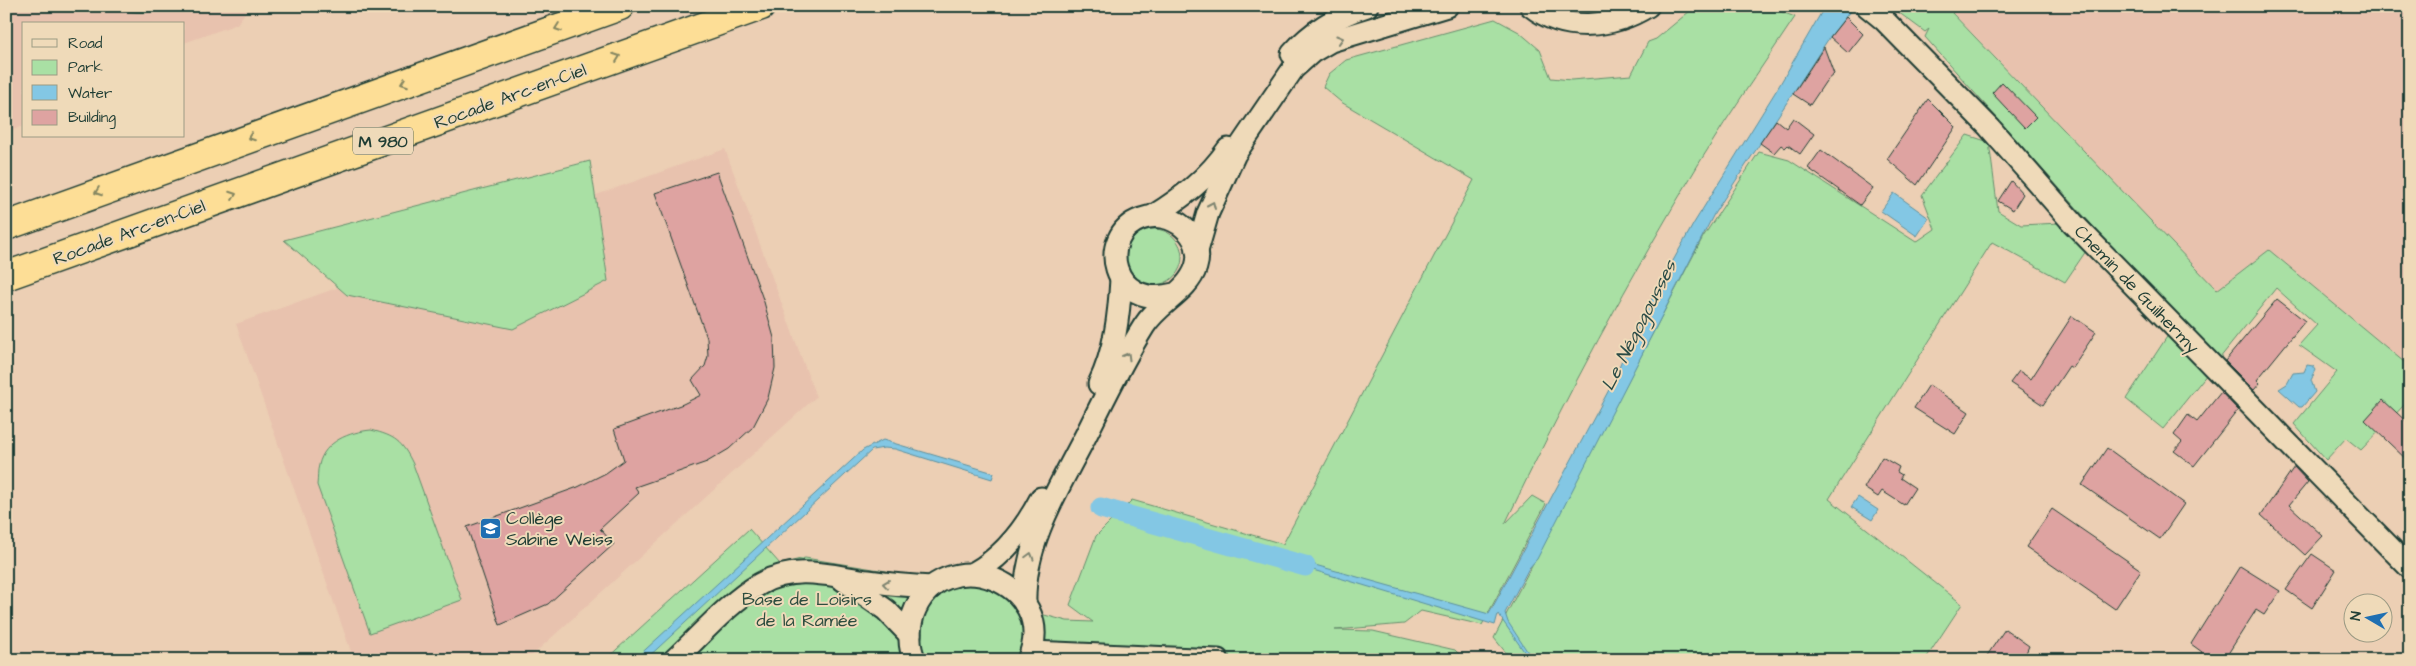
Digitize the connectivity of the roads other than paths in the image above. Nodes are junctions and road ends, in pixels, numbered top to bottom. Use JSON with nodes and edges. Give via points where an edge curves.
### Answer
{"nodes":[{"id":1,"x":620,"y":6,"type":"edge"},
{"id":2,"x":760,"y":6,"type":"edge"},
{"id":3,"x":1367,"y":6,"type":"edge"},
{"id":4,"x":1447,"y":6,"type":"edge"},
{"id":5,"x":1531,"y":6,"type":"edge"},
{"id":6,"x":1648,"y":6,"type":"edge"},
{"id":7,"x":1867,"y":6,"type":"edge"},
{"id":8,"x":1152,"y":216,"type":"junction"},
{"id":9,"x":6,"y":226,"type":"edge"},
{"id":10,"x":1197,"y":251,"type":"junction"},
{"id":11,"x":6,"y":276,"type":"edge"},
{"id":12,"x":1121,"y":279,"type":"junction"},
{"id":13,"x":1174,"y":294,"type":"junction"},
{"id":14,"x":1051,"y":492,"type":"junction"},
{"id":15,"x":2410,"y":568,"type":"edge"},
{"id":16,"x":974,"y":573,"type":"junction"},
{"id":17,"x":840,"y":578,"type":"junction"},
{"id":18,"x":932,"y":587,"type":"junction"},
{"id":19,"x":1025,"y":604,"type":"junction"},
{"id":20,"x":910,"y":635,"type":"junction"},
{"id":21,"x":1030,"y":656,"type":"edge"},
{"id":22,"x":674,"y":660,"type":"edge"},
{"id":23,"x":915,"y":660,"type":"edge"},
{"id":24,"x":1218,"y":660,"type":"edge"}],
"edges":[{"from":1,"to":9,"type":"highway","number":"M 980","one_way":true},
{"from":11,"to":2,"type":"highway","name":"Rocade Arc-en-Ciel","number":"M 980","one_way":true},
{"from":3,"to":8,"type":"street","via":[[1338,18],[1307,39],[1279,70],[1208,176]]},
{"from":10,"to":4,"type":"street","one_way":true,"via":[[1208,214],[1236,154],[1293,68],[1331,41]]},
{"from":5,"to":6,"type":"street","via":[[1559,20],[1584,25],[1609,23]]},
{"from":7,"to":15,"type":"street","name":"Chemin de Guilhermy","via":[[1989,127],[2073,224]]},
{"from":8,"to":10,"type":"street","via":[[1168,217],[1182,224],[1192,236]]},
{"from":8,"to":12,"type":"street","via":[[1127,227],[1118,239],[1116,267]]},
{"from":10,"to":13,"type":"street","via":[[1192,277]]},
{"from":12,"to":13,"type":"street","via":[[1144,297]]},
{"from":12,"to":14,"type":"street","via":[[1118,318],[1104,372]]},
{"from":14,"to":13,"type":"street","one_way":true,"via":[[1144,326]]},
{"from":14,"to":16,"type":"street","via":[[1003,552]]},
{"from":19,"to":14,"type":"street","one_way":true,"via":[[1024,583]]},
{"from":16,"to":18,"type":"street","via":[[959,574]]},
{"from":16,"to":19,"type":"street","via":[[1003,582]]},
{"from":18,"to":17,"type":"street","one_way":true},
{"from":17,"to":20,"type":"street","via":[[886,610]]},
{"from":17,"to":22,"type":"street","via":[[800,572],[761,583]]},
{"from":18,"to":20,"type":"street","via":[[916,609]]},
{"from":19,"to":21,"type":"street","via":[[1032,619],[1034,635]]},
{"from":20,"to":23,"type":"street"},
{"from":21,"to":24,"type":"street"}]}
